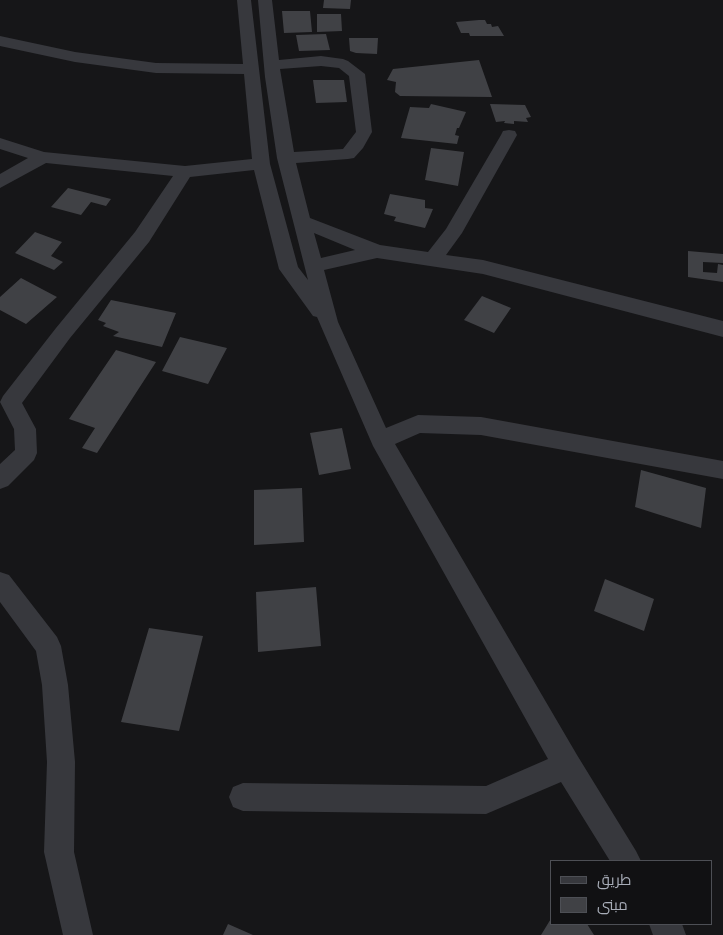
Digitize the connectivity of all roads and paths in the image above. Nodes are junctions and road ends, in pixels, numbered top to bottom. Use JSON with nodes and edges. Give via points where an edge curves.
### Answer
{"nodes":[{"id":1,"x":244,"y":0,"type":"edge"},
{"id":2,"x":265,"y":0,"type":"edge"},
{"id":3,"x":0,"y":41,"type":"edge"},
{"id":4,"x":272,"y":65,"type":"junction"},
{"id":5,"x":251,"y":69,"type":"junction"},
{"id":6,"x":508,"y":135,"type":"dead end"},
{"id":7,"x":0,"y":142,"type":"edge"},
{"id":8,"x":42,"y":157,"type":"junction"},
{"id":9,"x":286,"y":158,"type":"junction"},
{"id":10,"x":261,"y":164,"type":"junction"},
{"id":11,"x":185,"y":172,"type":"junction"},
{"id":12,"x":0,"y":182,"type":"edge"},
{"id":13,"x":304,"y":222,"type":"junction"},
{"id":14,"x":377,"y":251,"type":"junction"},
{"id":15,"x":433,"y":259,"type":"junction"},
{"id":16,"x":314,"y":266,"type":"junction"},
{"id":17,"x":328,"y":322,"type":"junction"},
{"id":18,"x":723,"y":330,"type":"edge"},
{"id":19,"x":381,"y":440,"type":"junction"},
{"id":20,"x":723,"y":470,"type":"edge"},
{"id":21,"x":0,"y":479,"type":"edge"},
{"id":22,"x":0,"y":583,"type":"edge"},
{"id":23,"x":568,"y":766,"type":"junction"},
{"id":24,"x":243,"y":797,"type":"dead end"},
{"id":25,"x":625,"y":860,"type":"edge"},
{"id":26,"x":78,"y":935,"type":"edge"}],
"edges":[{"from":1,"to":5,"type":"street"},
{"from":2,"to":4,"type":"street"},
{"from":3,"to":5,"type":"street","via":[[75,57],[156,68]]},
{"from":4,"to":9,"type":"street"},
{"from":4,"to":9,"type":"street","via":[[321,61],[343,64],[357,74],[364,132],[357,144],[348,154]]},
{"from":5,"to":10,"type":"street"},
{"from":6,"to":15,"type":"street","via":[[452,233]]},
{"from":7,"to":8,"type":"street"},
{"from":8,"to":11,"type":"street"},
{"from":8,"to":12,"type":"street"},
{"from":9,"to":13,"type":"street"},
{"from":10,"to":11,"type":"street"},
{"from":10,"to":17,"type":"street","via":[[289,268]]},
{"from":11,"to":21,"type":"street","via":[[142,237],[10,402],[24,429],[26,453]]},
{"from":13,"to":14,"type":"street"},
{"from":13,"to":16,"type":"street"},
{"from":14,"to":15,"type":"street"},
{"from":14,"to":16,"type":"street"},
{"from":15,"to":18,"type":"street","via":[[483,267]]},
{"from":16,"to":17,"type":"street"},
{"from":17,"to":19,"type":"street"},
{"from":19,"to":20,"type":"street","via":[[418,424],[471,425]]},
{"from":19,"to":23,"type":"street"},
{"from":22,"to":26,"type":"street","via":[[48,646],[55,685],[61,762],[59,852]]},
{"from":23,"to":24,"type":"street","via":[[486,800]]},
{"from":23,"to":25,"type":"street"}]}
